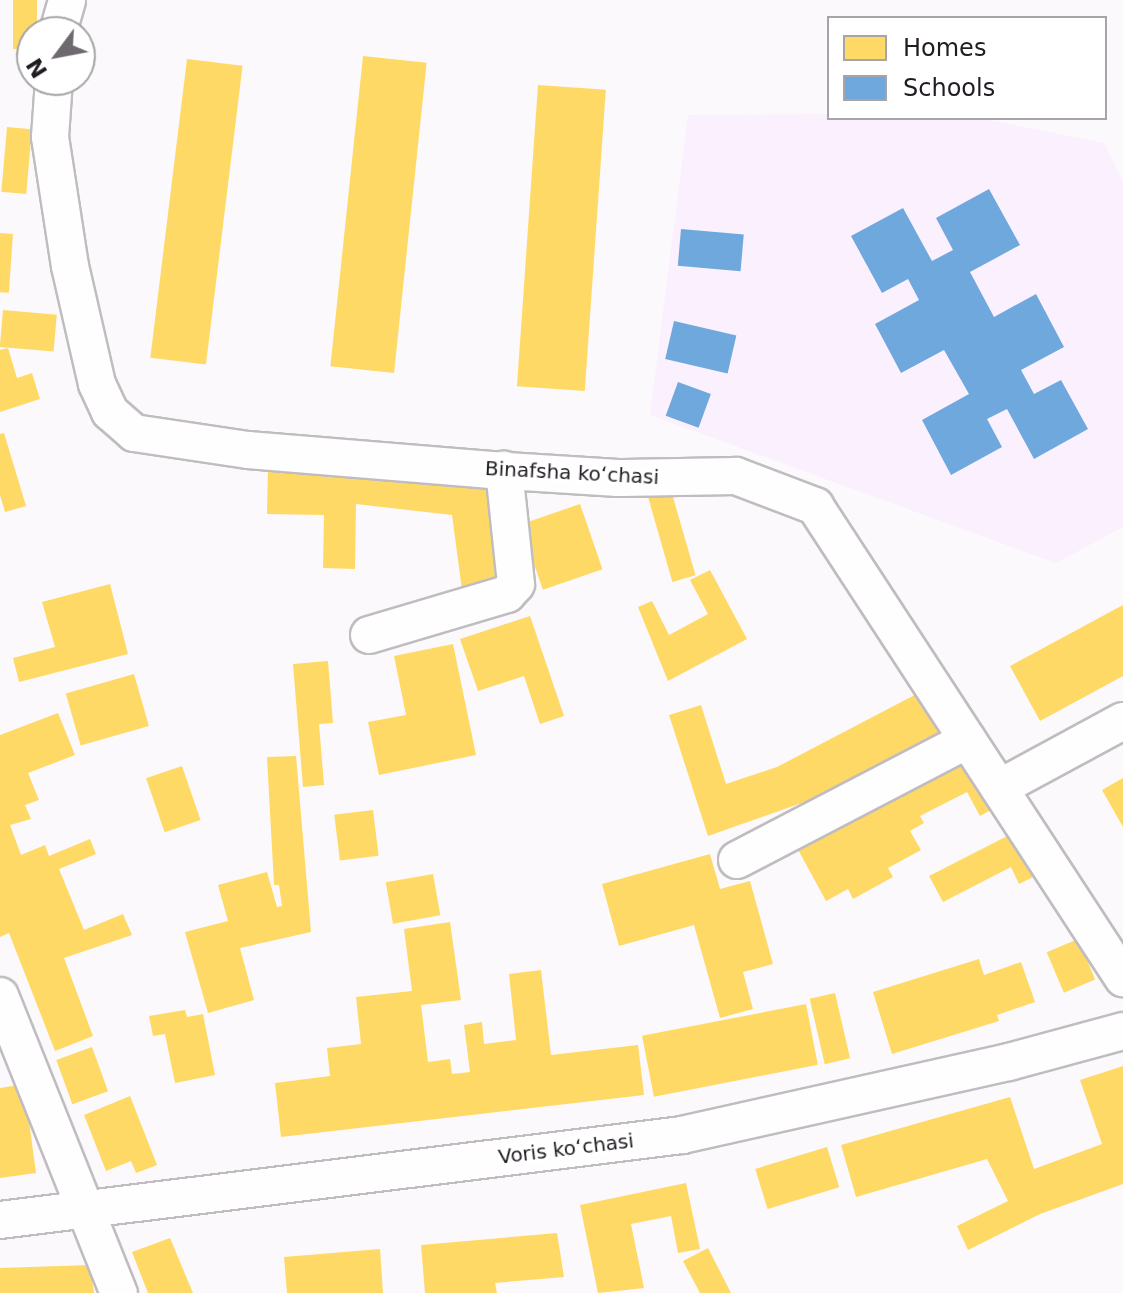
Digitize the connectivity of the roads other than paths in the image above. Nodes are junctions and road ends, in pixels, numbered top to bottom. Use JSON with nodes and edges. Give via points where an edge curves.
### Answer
{"nodes":[{"id":1,"x":53,"y":96,"type":"edge"},
{"id":2,"x":504,"y":470,"type":"junction"},
{"id":3,"x":369,"y":635,"type":"dead end"},
{"id":4,"x":1123,"y":721,"type":"edge"},
{"id":5,"x":968,"y":740,"type":"junction"},
{"id":6,"x":999,"y":788,"type":"junction"},
{"id":7,"x":737,"y":860,"type":"dead end"},
{"id":8,"x":1123,"y":978,"type":"edge"},
{"id":9,"x":0,"y":996,"type":"edge"},
{"id":10,"x":1123,"y":1031,"type":"edge"},
{"id":11,"x":88,"y":1210,"type":"junction"},
{"id":12,"x":0,"y":1220,"type":"edge"},
{"id":13,"x":119,"y":1293,"type":"edge"}],
"edges":[{"from":1,"to":2,"type":"street","name":"Binafsha koʻchasi","via":[[50,137],[70,266],[97,384],[110,412],[134,433],[234,448]]},
{"from":2,"to":3,"type":"street","via":[[516,584],[507,594]]},
{"from":2,"to":5,"type":"street","name":"Binafsha koʻchasi","via":[[618,478],[736,476],[815,506]]},
{"from":4,"to":6,"type":"street"},
{"from":5,"to":6,"type":"street","name":"Binafsha koʻchasi"},
{"from":5,"to":7,"type":"street"},
{"from":6,"to":8,"type":"street","name":"Binafsha koʻchasi"},
{"from":9,"to":11,"type":"street"},
{"from":10,"to":11,"type":"street","name":"Voris koʻchasi","via":[[1009,1062],[682,1135],[275,1182]]},
{"from":11,"to":12,"type":"street","name":"Voris koʻchasi"},
{"from":11,"to":13,"type":"street"}]}
